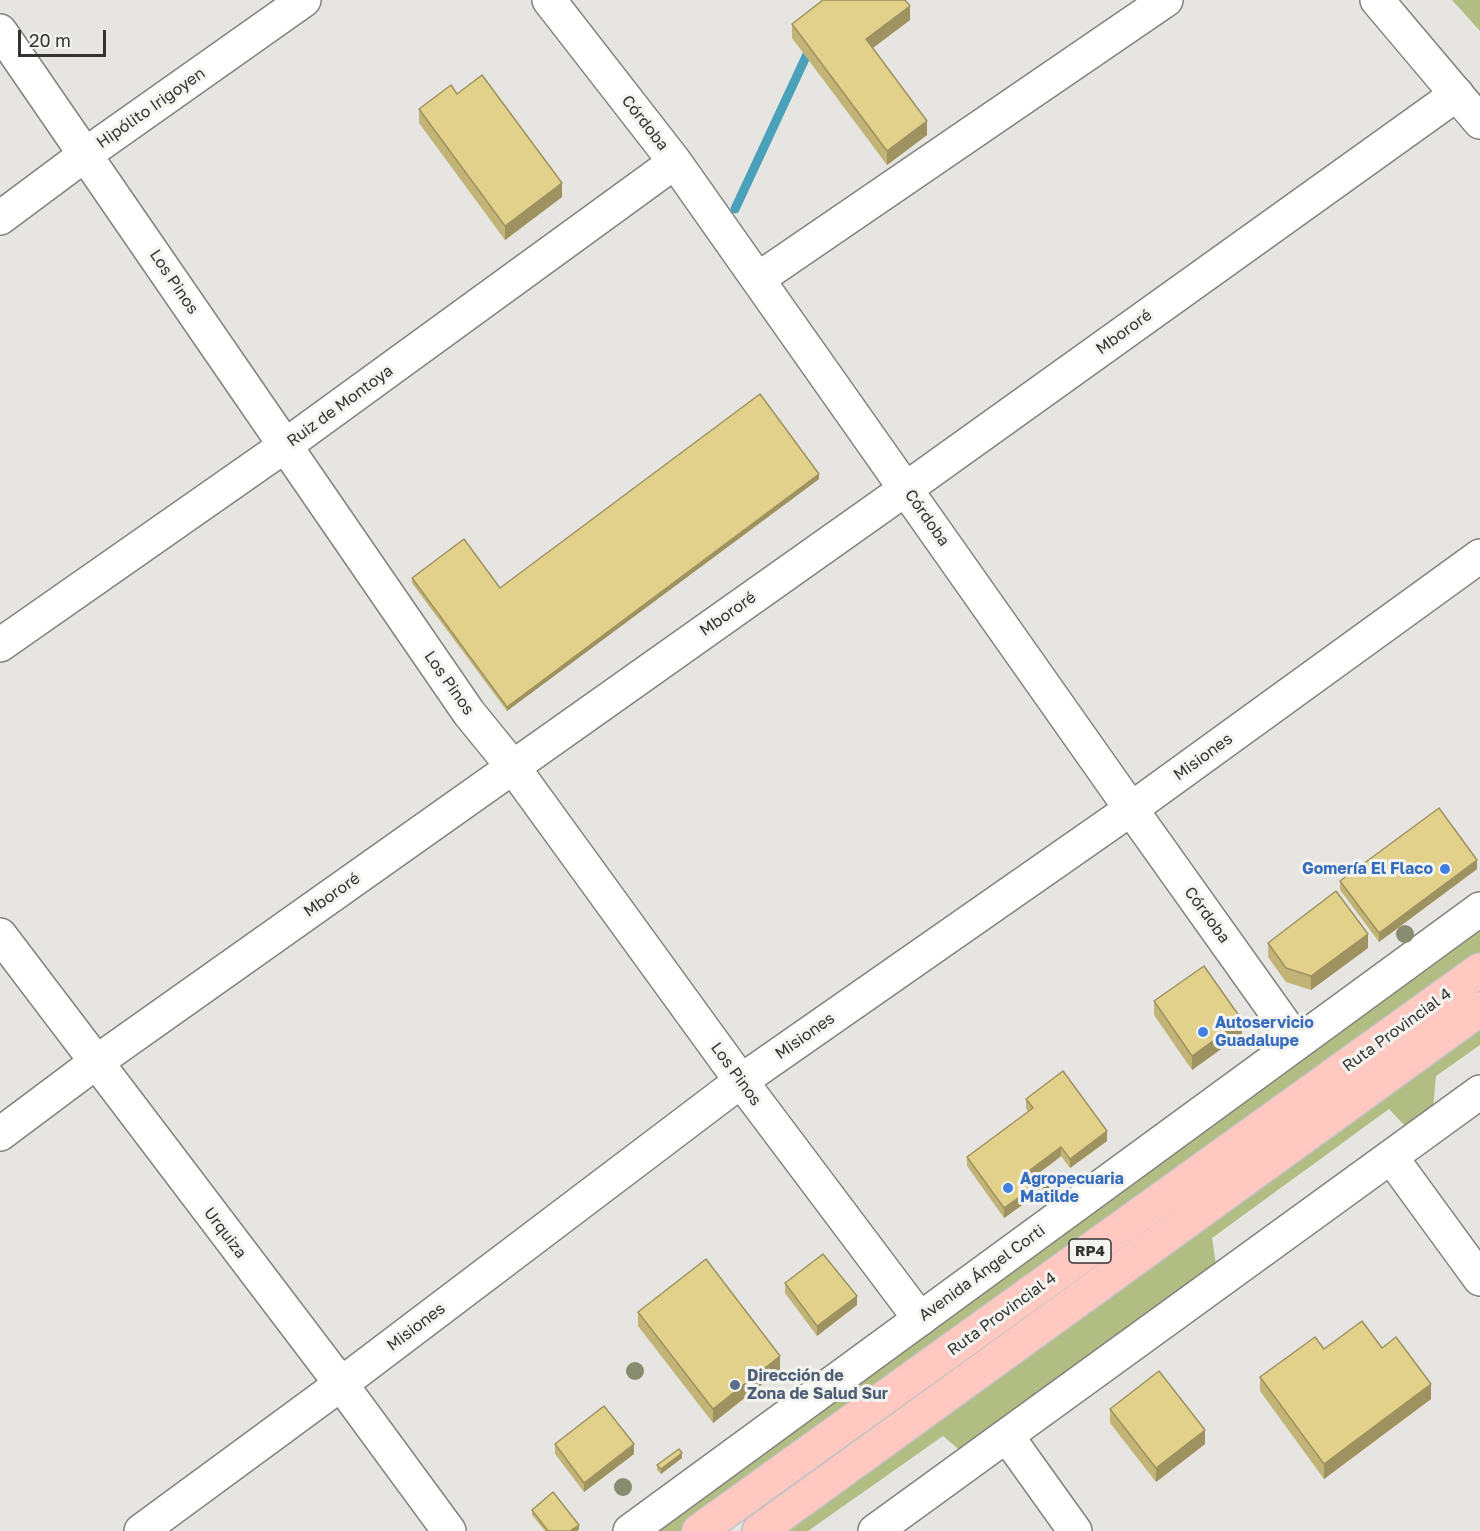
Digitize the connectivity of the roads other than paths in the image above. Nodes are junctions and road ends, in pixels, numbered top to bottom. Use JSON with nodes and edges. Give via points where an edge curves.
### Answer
{"nodes":[{"id":1,"x":304,"y":0,"type":"edge"},
{"id":2,"x":549,"y":0,"type":"edge"},
{"id":3,"x":1166,"y":0,"type":"edge"},
{"id":4,"x":1377,"y":0,"type":"edge"},
{"id":5,"x":0,"y":31,"type":"edge"},
{"id":6,"x":1456,"y":94,"type":"junction"},
{"id":7,"x":1480,"y":122,"type":"edge"},
{"id":8,"x":86,"y":154,"type":"junction"},
{"id":9,"x":675,"y":162,"type":"junction"},
{"id":10,"x":0,"y":218,"type":"edge"},
{"id":11,"x":758,"y":279,"type":"junction"},
{"id":12,"x":286,"y":445,"type":"junction"},
{"id":13,"x":907,"y":488,"type":"junction"},
{"id":14,"x":1480,"y":556,"type":"edge"},
{"id":15,"x":0,"y":645,"type":"edge"},
{"id":16,"x":513,"y":767,"type":"junction"},
{"id":17,"x":1131,"y":809,"type":"junction"},
{"id":18,"x":1480,"y":909,"type":"edge"},
{"id":19,"x":0,"y":935,"type":"edge"},
{"id":20,"x":1480,"y":970,"type":"edge"},
{"id":21,"x":1480,"y":1010,"type":"edge"},
{"id":22,"x":1297,"y":1042,"type":"junction"},
{"id":23,"x":95,"y":1063,"type":"junction"},
{"id":24,"x":741,"y":1082,"type":"junction"},
{"id":25,"x":1480,"y":1092,"type":"edge"},
{"id":26,"x":0,"y":1134,"type":"edge"},
{"id":27,"x":1391,"y":1157,"type":"junction"},
{"id":28,"x":1480,"y":1280,"type":"edge"},
{"id":29,"x":920,"y":1318,"type":"junction"},
{"id":30,"x":341,"y":1384,"type":"junction"},
{"id":31,"x":1006,"y":1436,"type":"junction"},
{"id":32,"x":141,"y":1531,"type":"edge"},
{"id":33,"x":449,"y":1531,"type":"edge"},
{"id":34,"x":630,"y":1531,"type":"edge"},
{"id":35,"x":699,"y":1531,"type":"edge"},
{"id":36,"x":759,"y":1531,"type":"edge"},
{"id":37,"x":875,"y":1531,"type":"edge"},
{"id":38,"x":1074,"y":1531,"type":"edge"}],
"edges":[{"from":1,"to":8,"type":"street","name":"Hipólito Irigoyen"},
{"from":2,"to":9,"type":"street","name":"Córdoba"},
{"from":3,"to":11,"type":"street"},
{"from":4,"to":6,"type":"street"},
{"from":5,"to":8,"type":"street","name":"Los Pinos"},
{"from":6,"to":7,"type":"street"},
{"from":6,"to":13,"type":"street","name":"Mbororé"},
{"from":8,"to":10,"type":"street","name":"Hipólito Irigoyen"},
{"from":8,"to":12,"type":"street","name":"Los Pinos"},
{"from":9,"to":11,"type":"street","name":"Córdoba"},
{"from":9,"to":12,"type":"street","name":"Ruiz de Montoya"},
{"from":11,"to":13,"type":"street","name":"Córdoba"},
{"from":12,"to":15,"type":"street","name":"Ruiz de Montoya"},
{"from":12,"to":16,"type":"street","name":"Los Pinos","via":[[469,713]]},
{"from":13,"to":16,"type":"street","name":"Mbororé"},
{"from":13,"to":17,"type":"street","name":"Córdoba"},
{"from":14,"to":17,"type":"street","name":"Misiones"},
{"from":16,"to":23,"type":"street","name":"Mbororé"},
{"from":16,"to":24,"type":"street","name":"Los Pinos"},
{"from":17,"to":22,"type":"street","name":"Córdoba"},
{"from":17,"to":24,"type":"street","name":"Misiones"},
{"from":18,"to":22,"type":"street","name":"Avenida Ángel Corti"},
{"from":19,"to":23,"type":"street","name":"Urquiza"},
{"from":20,"to":35,"type":"main road","name":"Ruta Provincial 4","number":"RP4"},
{"from":21,"to":36,"type":"main road","name":"Ruta Provincial 4","number":"RP4"},
{"from":22,"to":29,"type":"street","name":"Avenida Ángel Corti"},
{"from":23,"to":26,"type":"street","name":"Mbororé"},
{"from":23,"to":30,"type":"street","name":"Urquiza"},
{"from":24,"to":29,"type":"street","name":"Los Pinos"},
{"from":24,"to":30,"type":"street","name":"Misiones"},
{"from":25,"to":27,"type":"street"},
{"from":27,"to":28,"type":"street"},
{"from":27,"to":31,"type":"street"},
{"from":29,"to":34,"type":"street","name":"Avenida Ángel Corti"},
{"from":30,"to":32,"type":"street","name":"Misiones"},
{"from":30,"to":33,"type":"street","name":"Urquiza"},
{"from":31,"to":37,"type":"street"},
{"from":31,"to":38,"type":"street"}]}
